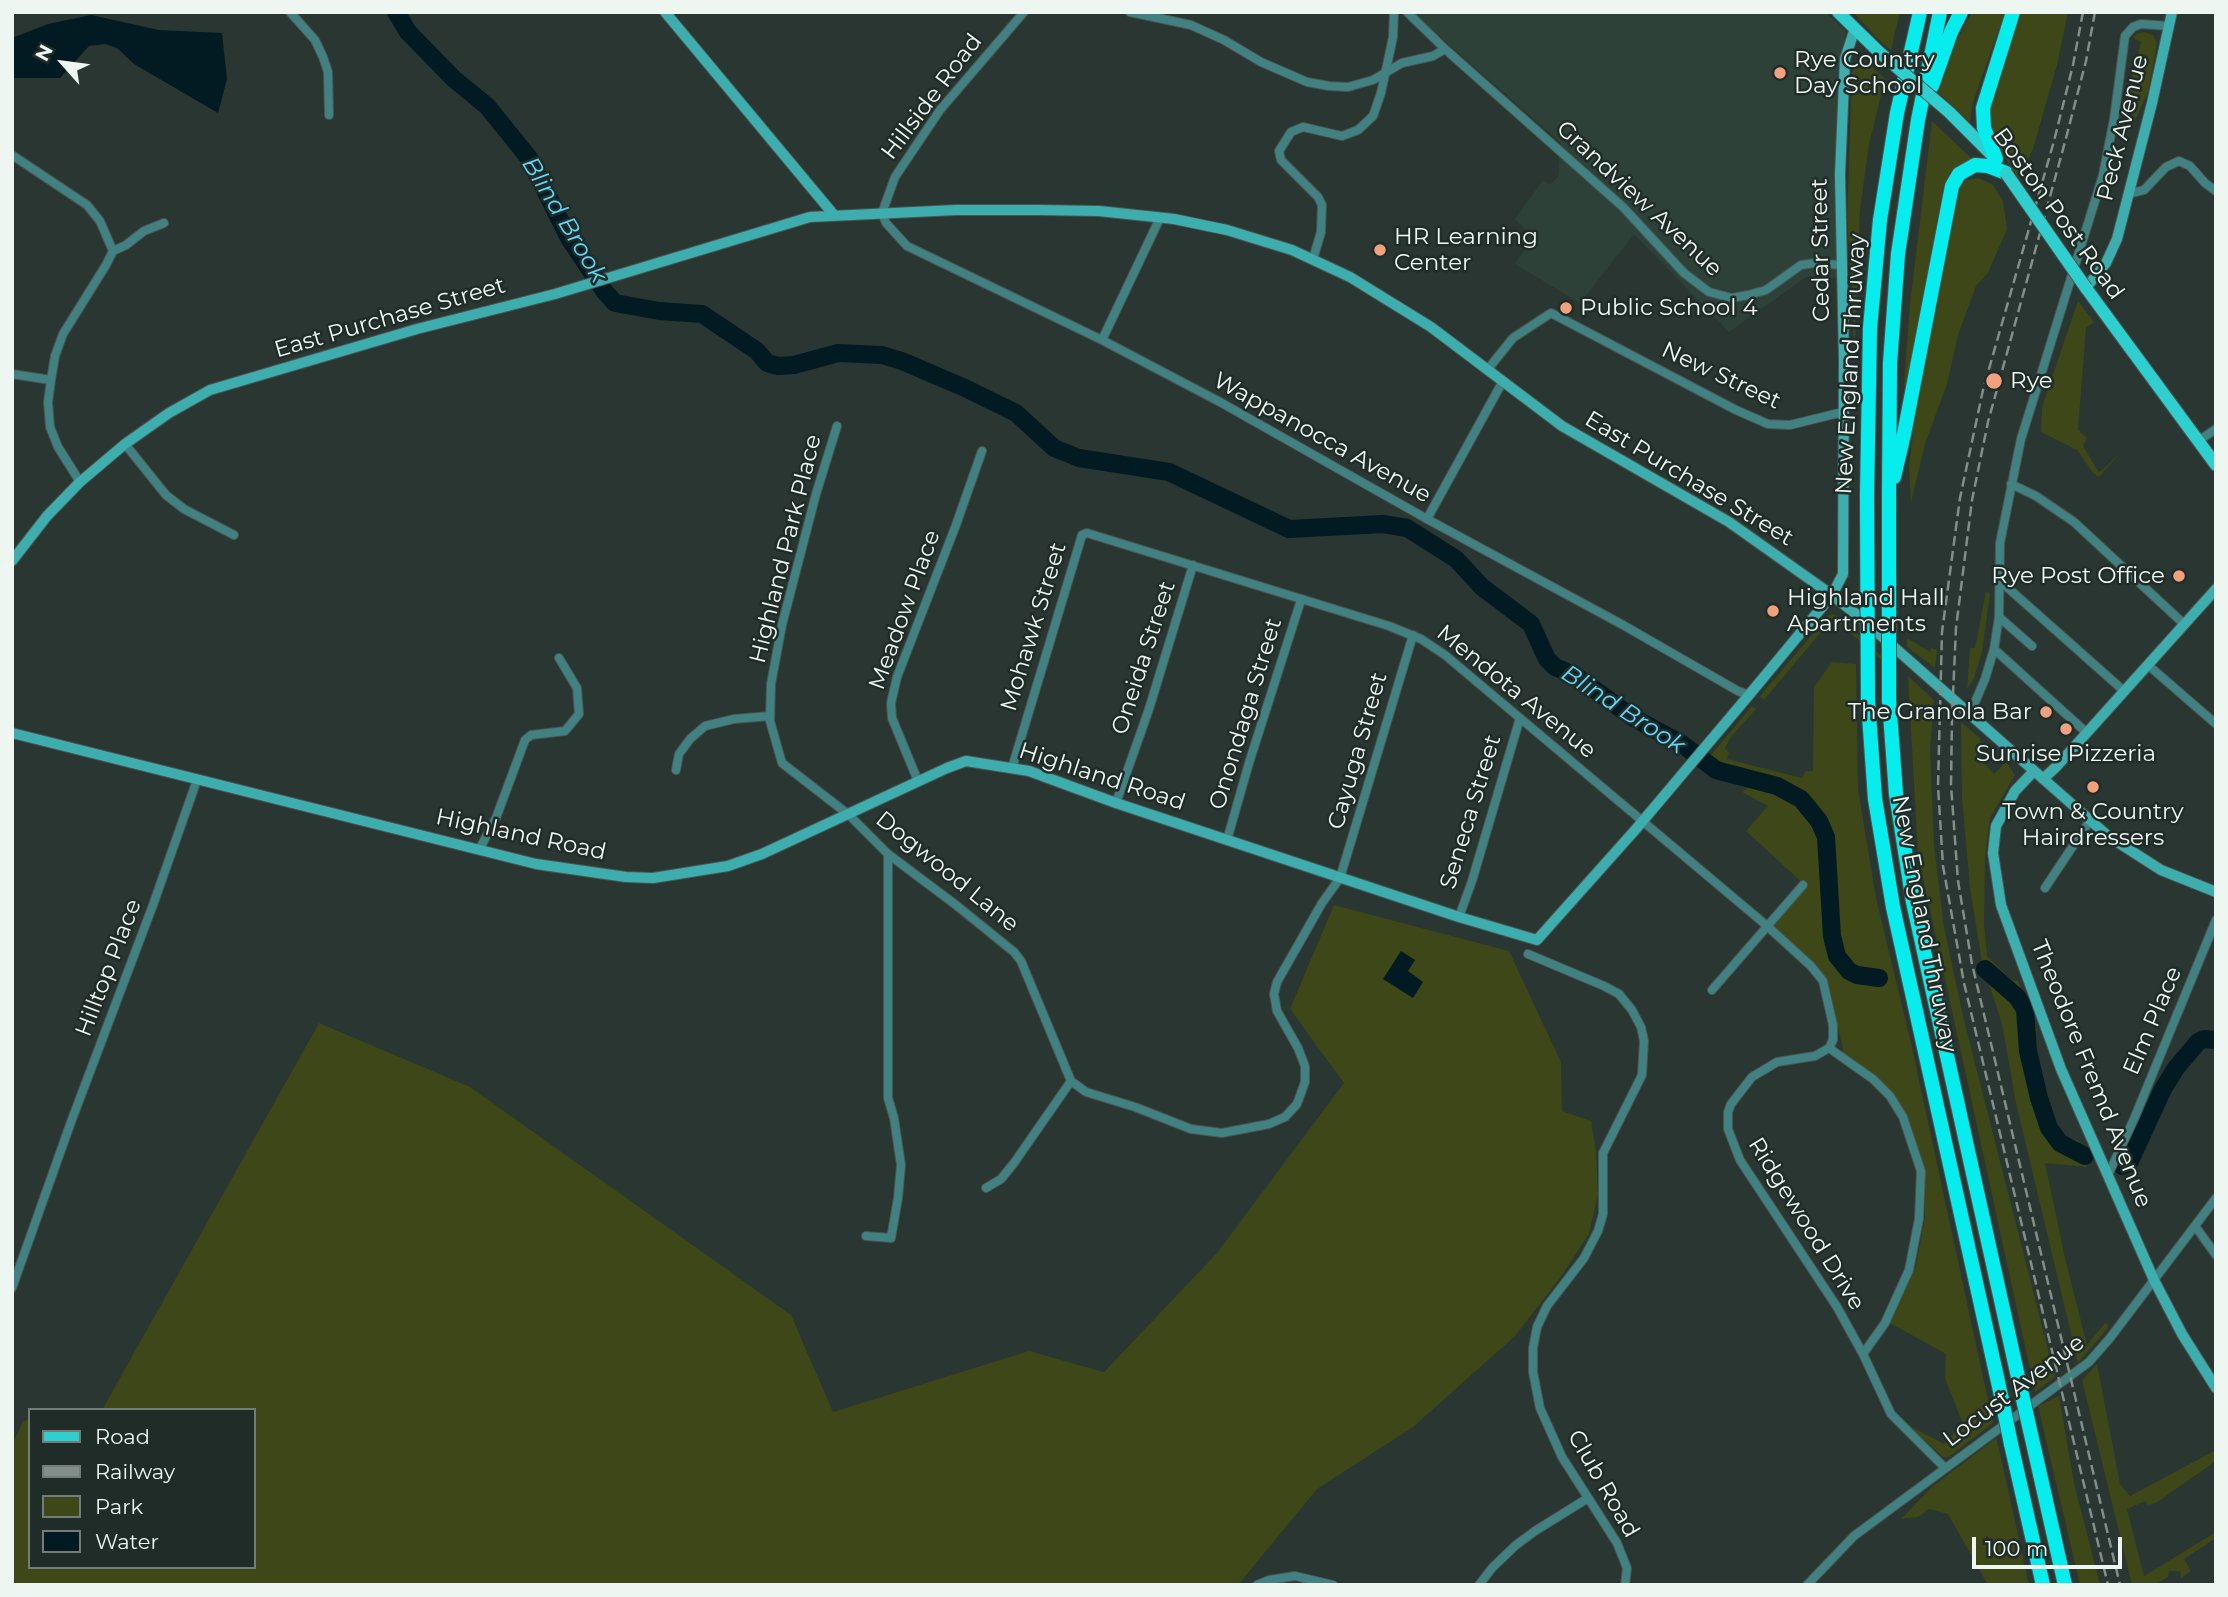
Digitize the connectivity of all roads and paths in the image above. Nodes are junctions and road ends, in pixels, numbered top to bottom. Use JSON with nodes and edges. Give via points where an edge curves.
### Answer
{"nodes":[{"id":1,"x":290,"y":12,"type":"edge"},
{"id":2,"x":665,"y":12,"type":"edge"},
{"id":3,"x":1024,"y":12,"type":"edge"},
{"id":4,"x":1130,"y":12,"type":"edge"},
{"id":5,"x":1394,"y":12,"type":"edge"},
{"id":6,"x":1407,"y":12,"type":"edge"},
{"id":7,"x":1838,"y":12,"type":"edge"},
{"id":8,"x":1920,"y":12,"type":"edge"},
{"id":9,"x":1940,"y":12,"type":"edge"},
{"id":10,"x":1961,"y":12,"type":"edge"},
{"id":11,"x":2013,"y":12,"type":"edge"},
{"id":12,"x":2172,"y":12,"type":"edge"},
{"id":13,"x":2169,"y":26,"type":"junction"},
{"id":14,"x":1855,"y":28,"type":"junction"},
{"id":15,"x":1445,"y":49,"type":"junction"},
{"id":16,"x":1385,"y":74,"type":"junction"},
{"id":17,"x":329,"y":115,"type":"dead end"},
{"id":18,"x":1918,"y":120,"type":"junction"},
{"id":19,"x":12,"y":155,"type":"edge"},
{"id":20,"x":1996,"y":159,"type":"junction"},
{"id":21,"x":2006,"y":173,"type":"junction"},
{"id":22,"x":2216,"y":191,"type":"edge"},
{"id":23,"x":2128,"y":194,"type":"junction"},
{"id":24,"x":882,"y":213,"type":"junction"},
{"id":25,"x":834,"y":215,"type":"junction"},
{"id":26,"x":1160,"y":218,"type":"junction"},
{"id":27,"x":164,"y":223,"type":"dead end"},
{"id":28,"x":113,"y":251,"type":"junction"},
{"id":29,"x":1312,"y":259,"type":"junction"},
{"id":30,"x":1841,"y":265,"type":"junction"},
{"id":31,"x":2087,"y":288,"type":"junction"},
{"id":32,"x":1102,"y":340,"type":"junction"},
{"id":33,"x":1488,"y":369,"type":"junction"},
{"id":34,"x":12,"y":374,"type":"edge"},
{"id":35,"x":51,"y":380,"type":"junction"},
{"id":36,"x":1503,"y":382,"type":"junction"},
{"id":37,"x":1843,"y":412,"type":"junction"},
{"id":38,"x":837,"y":426,"type":"dead end"},
{"id":39,"x":2216,"y":429,"type":"edge"},
{"id":40,"x":2198,"y":441,"type":"junction"},
{"id":41,"x":125,"y":444,"type":"junction"},
{"id":42,"x":982,"y":451,"type":"dead end"},
{"id":43,"x":2216,"y":465,"type":"edge"},
{"id":44,"x":80,"y":482,"type":"junction"},
{"id":45,"x":2011,"y":484,"type":"junction"},
{"id":46,"x":1889,"y":496,"type":"junction"},
{"id":47,"x":1427,"y":519,"type":"junction"},
{"id":48,"x":234,"y":535,"type":"dead end"},
{"id":49,"x":1081,"y":538,"type":"joint"},
{"id":50,"x":12,"y":561,"type":"edge"},
{"id":51,"x":1194,"y":565,"type":"junction"},
{"id":52,"x":1999,"y":580,"type":"junction"},
{"id":53,"x":2216,"y":589,"type":"edge"},
{"id":54,"x":1832,"y":595,"type":"junction"},
{"id":55,"x":1301,"y":600,"type":"junction"},
{"id":56,"x":1999,"y":617,"type":"junction"},
{"id":57,"x":2184,"y":624,"type":"junction"},
{"id":58,"x":1413,"y":635,"type":"junction"},
{"id":59,"x":2032,"y":646,"type":"dead end"},
{"id":60,"x":1994,"y":649,"type":"junction"},
{"id":61,"x":559,"y":658,"type":"dead end"},
{"id":62,"x":2148,"y":664,"type":"junction"},
{"id":63,"x":2124,"y":691,"type":"junction"},
{"id":64,"x":1749,"y":695,"type":"junction"},
{"id":65,"x":1970,"y":714,"type":"junction"},
{"id":66,"x":770,"y":716,"type":"junction"},
{"id":67,"x":1520,"y":718,"type":"junction"},
{"id":68,"x":2216,"y":724,"type":"edge"},
{"id":69,"x":12,"y":733,"type":"edge"},
{"id":70,"x":2087,"y":733,"type":"junction"},
{"id":71,"x":1012,"y":768,"type":"junction"},
{"id":72,"x":676,"y":770,"type":"dead end"},
{"id":73,"x":2038,"y":775,"type":"junction"},
{"id":74,"x":197,"y":780,"type":"junction"},
{"id":75,"x":918,"y":781,"type":"junction"},
{"id":76,"x":1115,"y":803,"type":"junction"},
{"id":77,"x":849,"y":815,"type":"junction"},
{"id":78,"x":1642,"y":821,"type":"junction"},
{"id":79,"x":2089,"y":822,"type":"junction"},
{"id":80,"x":1227,"y":840,"type":"junction"},
{"id":81,"x":480,"y":850,"type":"junction"},
{"id":82,"x":888,"y":854,"type":"junction"},
{"id":83,"x":1340,"y":878,"type":"junction"},
{"id":84,"x":1803,"y":885,"type":"dead end"},
{"id":85,"x":2045,"y":888,"type":"dead end"},
{"id":86,"x":2216,"y":892,"type":"edge"},
{"id":87,"x":1459,"y":917,"type":"junction"},
{"id":88,"x":2216,"y":920,"type":"edge"},
{"id":89,"x":1766,"y":925,"type":"junction"},
{"id":90,"x":1528,"y":954,"type":"dead end"},
{"id":91,"x":1712,"y":990,"type":"dead end"},
{"id":92,"x":1829,"y":1048,"type":"junction"},
{"id":93,"x":1071,"y":1081,"type":"junction"},
{"id":94,"x":2108,"y":1175,"type":"junction"},
{"id":95,"x":986,"y":1188,"type":"dead end"},
{"id":96,"x":2216,"y":1198,"type":"edge"},
{"id":97,"x":2195,"y":1226,"type":"junction"},
{"id":98,"x":866,"y":1236,"type":"dead end"},
{"id":99,"x":2216,"y":1255,"type":"edge"},
{"id":100,"x":2154,"y":1280,"type":"junction"},
{"id":101,"x":12,"y":1288,"type":"edge"},
{"id":102,"x":1863,"y":1354,"type":"junction"},
{"id":103,"x":2216,"y":1388,"type":"edge"},
{"id":104,"x":1945,"y":1468,"type":"junction"},
{"id":105,"x":1588,"y":1499,"type":"junction"},
{"id":106,"x":1257,"y":1585,"type":"edge"},
{"id":107,"x":1333,"y":1585,"type":"edge"},
{"id":108,"x":1479,"y":1585,"type":"edge"},
{"id":109,"x":1625,"y":1585,"type":"edge"},
{"id":110,"x":1807,"y":1585,"type":"edge"},
{"id":111,"x":2043,"y":1585,"type":"edge"},
{"id":112,"x":2064,"y":1585,"type":"edge"}],
"edges":[{"from":1,"to":17,"type":"street","via":[[315,40],[323,57]]},
{"from":2,"to":25,"type":"street"},
{"from":3,"to":24,"type":"street","name":"Hillside Road","via":[[940,110],[895,177]]},
{"from":4,"to":16,"type":"street","via":[[1191,25],[1307,82],[1348,87]]},
{"from":5,"to":16,"type":"street"},
{"from":6,"to":15,"type":"street","name":"Grandview Avenue"},
{"from":7,"to":14,"type":"main road","name":"Boston Post Road"},
{"from":8,"to":111,"type":"highway","name":"New England Thruway","bridge":true,"via":[[1897,113],[1880,220],[1870,328],[1868,701],[1875,799],[1892,907]]},
{"from":9,"to":18,"type":"highway","name":"New England Thruway"},
{"from":10,"to":18,"type":"highway"},
{"from":11,"to":20,"type":"highway","via":[[1983,108],[1984,128]]},
{"from":12,"to":13,"type":"street","name":"Peck Avenue"},
{"from":13,"to":23,"type":"street","name":"Peck Avenue"},
{"from":13,"to":45,"type":"street","via":[[2141,24],[2125,36],[2103,175]]},
{"from":14,"to":20,"type":"main road","name":"Boston Post Road","bridge":true},
{"from":14,"to":30,"type":"street","name":"Cedar Street","via":[[1845,59],[1842,104]]},
{"from":15,"to":16,"type":"street","via":[[1402,63]]},
{"from":15,"to":30,"type":"street","name":"Grandview Avenue","via":[[1623,207],[1684,273],[1709,292],[1732,298],[1748,295],[1766,290],[1801,265]]},
{"from":16,"to":29,"type":"street","via":[[1373,116],[1358,130],[1342,136],[1303,127],[1291,132],[1279,150],[1281,160],[1322,205],[1321,232]]},
{"from":18,"to":46,"type":"highway","name":"New England Thruway","via":[[1894,290]]},
{"from":19,"to":28,"type":"street","via":[[87,205]]},
{"from":20,"to":21,"type":"main road","name":"Boston Post Road"},
{"from":21,"to":31,"type":"main road","name":"Boston Post Road","bridge":true},
{"from":21,"to":46,"type":"highway","via":[[1975,165],[1959,174],[1951,186]]},
{"from":22,"to":23,"type":"street","via":[[2179,161],[2166,167],[2144,190]]},
{"from":23,"to":31,"type":"street","name":"Peck Avenue","via":[[2111,252]]},
{"from":24,"to":25,"type":"street","name":"East Purchase Street"},
{"from":24,"to":26,"type":"street","via":[[1049,210]]},
{"from":24,"to":32,"type":"street","name":"Wappanocca Avenue","via":[[907,246]]},
{"from":25,"to":41,"type":"street","name":"East Purchase Street","via":[[790,222],[555,294],[210,390]]},
{"from":26,"to":29,"type":"street","via":[[1227,230]]},
{"from":26,"to":32,"type":"street"},
{"from":27,"to":28,"type":"street"},
{"from":28,"to":35,"type":"street","via":[[63,334]]},
{"from":29,"to":33,"type":"street","via":[[1431,327]]},
{"from":30,"to":37,"type":"street","name":"Cedar Street"},
{"from":31,"to":40,"type":"main road","name":"Boston Post Road"},
{"from":32,"to":47,"type":"street","name":"Wappanocca Avenue"},
{"from":33,"to":36,"type":"street","name":"East Purchase Street"},
{"from":33,"to":37,"type":"street","name":"New Street","via":[[1513,338],[1551,313],[1768,424],[1790,425]]},
{"from":34,"to":35,"type":"street"},
{"from":35,"to":44,"type":"street","via":[[50,427]]},
{"from":36,"to":47,"type":"street"},
{"from":36,"to":54,"type":"street","name":"East Purchase Street","via":[[1581,438],[1729,523]]},
{"from":37,"to":54,"type":"street","name":"Cedar Street","via":[[1844,564]]},
{"from":38,"to":66,"type":"street","name":"Highland Park Place","via":[[782,625]]},
{"from":39,"to":40,"type":"street"},
{"from":40,"to":43,"type":"main road","name":"Boston Post Road"},
{"from":41,"to":44,"type":"street","name":"East Purchase Street"},
{"from":41,"to":48,"type":"street","via":[[166,495]]},
{"from":42,"to":75,"type":"street","name":"Meadow Place","via":[[891,704],[892,718]]},
{"from":44,"to":50,"type":"street","name":"East Purchase Street"},
{"from":45,"to":52,"type":"street"},
{"from":45,"to":57,"type":"street","via":[[2074,522]]},
{"from":46,"to":112,"type":"highway","name":"New England Thruway","bridge":true,"via":[[1889,700],[1896,793],[1911,890]]},
{"from":47,"to":64,"type":"street","name":"Wappanocca Avenue"},
{"from":49,"to":51,"type":"street","name":"Mendota Avenue","via":[[1091,533]]},
{"from":49,"to":71,"type":"street","name":"Mohawk Street"},
{"from":51,"to":55,"type":"street","name":"Mendota Avenue"},
{"from":51,"to":76,"type":"street","name":"Oneida Street"},
{"from":52,"to":56,"type":"street"},
{"from":52,"to":63,"type":"street"},
{"from":53,"to":57,"type":"street","name":"Theodore Fremd Avenue"},
{"from":54,"to":64,"type":"street","name":"Highland Road"},
{"from":54,"to":65,"type":"street","name":"East Purchase Street"},
{"from":55,"to":58,"type":"street","name":"Mendota Avenue"},
{"from":55,"to":80,"type":"street","name":"Onondaga Street"},
{"from":56,"to":59,"type":"street"},
{"from":56,"to":60,"type":"street"},
{"from":57,"to":62,"type":"street","name":"Theodore Fremd Avenue"},
{"from":58,"to":67,"type":"street","name":"Mendota Avenue","via":[[1445,655]]},
{"from":58,"to":83,"type":"street","name":"Cayuga Street"},
{"from":60,"to":65,"type":"street"},
{"from":60,"to":70,"type":"street"},
{"from":61,"to":81,"type":"street","via":[[577,688],[579,714],[565,731],[531,735],[525,740]]},
{"from":62,"to":63,"type":"street","name":"Theodore Fremd Avenue"},
{"from":62,"to":68,"type":"street"},
{"from":63,"to":70,"type":"street","name":"Theodore Fremd Avenue"},
{"from":64,"to":78,"type":"street","name":"Highland Road"},
{"from":65,"to":73,"type":"street","name":"East Purchase Street"},
{"from":66,"to":72,"type":"street","via":[[705,726],[679,754]]},
{"from":66,"to":77,"type":"street","name":"Highland Park Place","via":[[782,764]]},
{"from":67,"to":78,"type":"street","name":"Mendota Avenue"},
{"from":67,"to":87,"type":"street","name":"Seneca Street"},
{"from":69,"to":74,"type":"street","name":"Highland Road"},
{"from":70,"to":73,"type":"street","name":"Theodore Fremd Avenue"},
{"from":71,"to":75,"type":"street","name":"Highland Road","via":[[966,761]]},
{"from":71,"to":76,"type":"street","name":"Highland Road"},
{"from":73,"to":79,"type":"street","name":"East Purchase Street"},
{"from":73,"to":94,"type":"street","name":"Theodore Fremd Avenue","via":[[2015,791],[1996,826],[1997,886],[2055,1053]]},
{"from":74,"to":81,"type":"street","name":"Highland Road"},
{"from":74,"to":101,"type":"street","name":"Hilltop Place"},
{"from":75,"to":77,"type":"street","name":"Highland Road"},
{"from":76,"to":80,"type":"street","name":"Highland Road"},
{"from":77,"to":81,"type":"street","name":"Highland Road","via":[[739,862],[653,878],[536,864]]},
{"from":77,"to":82,"type":"street","name":"Dogwood Lane"},
{"from":78,"to":87,"type":"street","name":"Highland Road","via":[[1537,940]]},
{"from":78,"to":89,"type":"street","name":"Mendota Avenue"},
{"from":79,"to":85,"type":"street"},
{"from":79,"to":86,"type":"street","name":"East Purchase Street","via":[[2151,865]]},
{"from":80,"to":83,"type":"street","name":"Highland Road"},
{"from":82,"to":93,"type":"street","name":"Dogwood Lane","via":[[1014,952]]},
{"from":82,"to":98,"type":"street","via":[[888,1098],[901,1165],[891,1238]]},
{"from":83,"to":87,"type":"street","name":"Highland Road"},
{"from":83,"to":93,"type":"street","via":[[1274,994],[1277,1012],[1298,1048],[1306,1082],[1297,1104],[1284,1117],[1243,1131],[1191,1129],[1086,1093]]},
{"from":84,"to":89,"type":"street"},
{"from":88,"to":94,"type":"street","name":"Elm Place"},
{"from":89,"to":91,"type":"street"},
{"from":89,"to":92,"type":"street","via":[[1823,981],[1833,1025]]},
{"from":90,"to":105,"type":"street","name":"Club Road","via":[[1619,995],[1636,1017],[1644,1041],[1642,1075],[1603,1153],[1603,1214],[1598,1231],[1584,1258],[1547,1306],[1532,1348],[1540,1408]]},
{"from":92,"to":102,"type":"street","name":"Ridgewood Drive","via":[[1890,1096],[1903,1117],[1921,1171],[1919,1219],[1909,1270],[1885,1323]]},
{"from":92,"to":102,"type":"street","name":"Ridgewood Drive","via":[[1815,1056],[1777,1062],[1752,1077],[1731,1104],[1728,1129],[1740,1160]]},
{"from":93,"to":95,"type":"street","via":[[1014,1163]]},
{"from":94,"to":100,"type":"street","name":"Theodore Fremd Avenue"},
{"from":96,"to":97,"type":"street","name":"Locust Avenue"},
{"from":97,"to":99,"type":"street"},
{"from":97,"to":100,"type":"street","name":"Locust Avenue"},
{"from":100,"to":103,"type":"street","name":"Theodore Fremd Avenue"},
{"from":100,"to":104,"type":"street","name":"Locust Avenue","via":[[2089,1362]]},
{"from":102,"to":104,"type":"street","name":"Ridgewood Drive","via":[[1891,1414]]},
{"from":104,"to":110,"type":"street","name":"Locust Avenue","via":[[1854,1536]]},
{"from":105,"to":108,"type":"street","via":[[1516,1545]]},
{"from":105,"to":109,"type":"street","name":"Club Road","via":[[1617,1543],[1627,1568]]},
{"from":106,"to":107,"type":"street","via":[[1295,1576]]}]}
